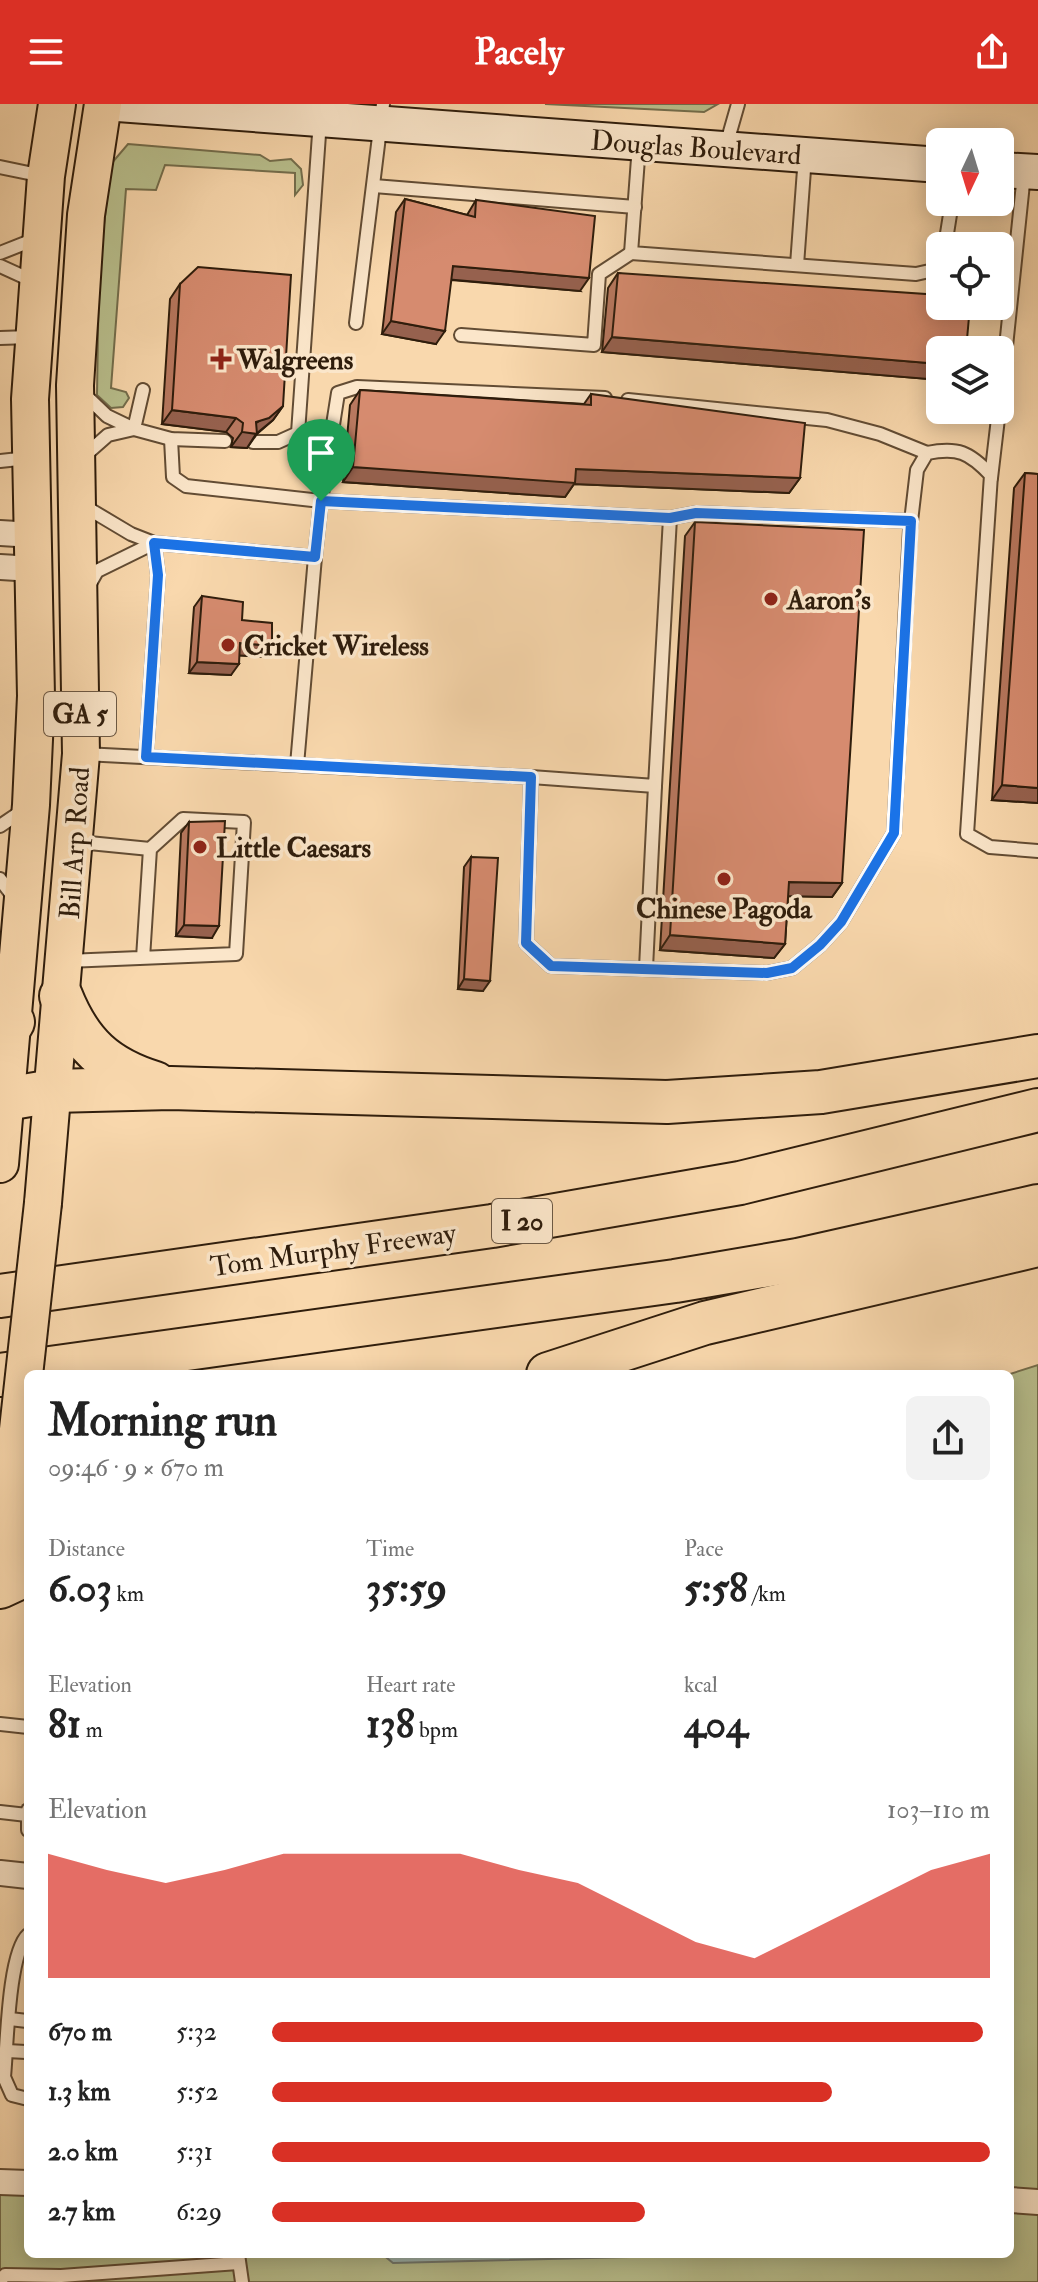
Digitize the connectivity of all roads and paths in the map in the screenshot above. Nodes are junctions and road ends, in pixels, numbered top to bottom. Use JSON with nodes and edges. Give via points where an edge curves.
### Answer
{"nodes":[{"id":1,"x":57,"y":104,"type":"edge"},
{"id":2,"x":103,"y":104,"type":"edge"},
{"id":3,"x":118,"y":104,"type":"edge"},
{"id":4,"x":738,"y":104,"type":"edge"},
{"id":5,"x":382,"y":114,"type":"edge"},
{"id":6,"x":320,"y":119,"type":"junction"},
{"id":7,"x":640,"y":143,"type":"junction"},
{"id":8,"x":725,"y":149,"type":"junction"},
{"id":9,"x":805,"y":155,"type":"junction"},
{"id":10,"x":926,"y":164,"type":"edge"},
{"id":11,"x":0,"y":167,"type":"edge"},
{"id":12,"x":1021,"y":171,"type":"edge"},
{"id":13,"x":46,"y":176,"type":"junction"},
{"id":14,"x":374,"y":186,"type":"junction"},
{"id":15,"x":635,"y":207,"type":"junction"},
{"id":16,"x":41,"y":237,"type":"junction"},
{"id":17,"x":0,"y":253,"type":"edge"},
{"id":18,"x":631,"y":253,"type":"junction"},
{"id":19,"x":797,"y":265,"type":"junction"},
{"id":20,"x":0,"y":266,"type":"edge"},
{"id":21,"x":926,"y":272,"type":"edge"},
{"id":22,"x":37,"y":283,"type":"junction"},
{"id":23,"x":356,"y":323,"type":"dead end"},
{"id":24,"x":461,"y":335,"type":"dead end"},
{"id":25,"x":1006,"y":336,"type":"edge"},
{"id":26,"x":16,"y":337,"type":"edge"},
{"id":27,"x":75,"y":385,"type":"junction"},
{"id":28,"x":143,"y":390,"type":"dead end"},
{"id":29,"x":997,"y":424,"type":"edge"},
{"id":30,"x":134,"y":429,"type":"junction"},
{"id":31,"x":171,"y":439,"type":"junction"},
{"id":32,"x":225,"y":441,"type":"edge"},
{"id":33,"x":253,"y":442,"type":"edge"},
{"id":34,"x":927,"y":453,"type":"junction"},
{"id":35,"x":16,"y":459,"type":"edge"},
{"id":36,"x":991,"y":480,"type":"junction"},
{"id":37,"x":78,"y":484,"type":"junction"},
{"id":38,"x":321,"y":501,"type":"junction"},
{"id":39,"x":670,"y":518,"type":"junction"},
{"id":40,"x":911,"y":521,"type":"junction"},
{"id":41,"x":154,"y":543,"type":"junction"},
{"id":42,"x":16,"y":551,"type":"edge"},
{"id":43,"x":315,"y":557,"type":"junction"},
{"id":44,"x":80,"y":600,"type":"junction"},
{"id":45,"x":81,"y":754,"type":"junction"},
{"id":46,"x":146,"y":757,"type":"junction"},
{"id":47,"x":297,"y":765,"type":"junction"},
{"id":48,"x":531,"y":777,"type":"junction"},
{"id":49,"x":655,"y":786,"type":"junction"},
{"id":50,"x":31,"y":805,"type":"junction"},
{"id":51,"x":0,"y":826,"type":"edge"},
{"id":52,"x":75,"y":842,"type":"junction"},
{"id":53,"x":150,"y":849,"type":"junction"},
{"id":54,"x":1038,"y":851,"type":"edge"},
{"id":55,"x":0,"y":879,"type":"edge"},
{"id":56,"x":22,"y":909,"type":"junction"},
{"id":57,"x":143,"y":958,"type":"junction"},
{"id":58,"x":646,"y":968,"type":"junction"},
{"id":59,"x":63,"y":979,"type":"junction"},
{"id":60,"x":6,"y":1032,"type":"edge"},
{"id":61,"x":1038,"y":1056,"type":"edge"},
{"id":62,"x":171,"y":1088,"type":"junction"},
{"id":63,"x":53,"y":1091,"type":"junction"},
{"id":64,"x":3,"y":1100,"type":"edge"},
{"id":65,"x":1038,"y":1110,"type":"edge"},
{"id":66,"x":0,"y":1164,"type":"edge"},
{"id":67,"x":1038,"y":1206,"type":"edge"},
{"id":68,"x":1038,"y":1245,"type":"edge"},
{"id":69,"x":0,"y":1296,"type":"edge"},
{"id":70,"x":25,"y":1370,"type":"edge"},
{"id":71,"x":36,"y":1370,"type":"edge"},
{"id":72,"x":560,"y":1370,"type":"edge"},
{"id":73,"x":24,"y":1372,"type":"edge"},
{"id":74,"x":0,"y":1375,"type":"edge"},
{"id":75,"x":24,"y":1375,"type":"edge"},
{"id":76,"x":11,"y":1537,"type":"edge"},
{"id":77,"x":24,"y":1576,"type":"edge"},
{"id":78,"x":0,"y":1580,"type":"edge"},
{"id":79,"x":0,"y":1587,"type":"edge"},
{"id":80,"x":0,"y":1724,"type":"edge"},
{"id":81,"x":24,"y":1727,"type":"edge"},
{"id":82,"x":0,"y":1812,"type":"edge"},
{"id":83,"x":24,"y":1812,"type":"edge"},
{"id":84,"x":0,"y":1873,"type":"edge"},
{"id":85,"x":24,"y":1876,"type":"edge"},
{"id":86,"x":24,"y":1941,"type":"edge"},
{"id":87,"x":14,"y":1987,"type":"junction"},
{"id":88,"x":24,"y":1988,"type":"edge"},
{"id":89,"x":10,"y":2019,"type":"junction"},
{"id":90,"x":24,"y":2021,"type":"edge"},
{"id":91,"x":7,"y":2051,"type":"junction"},
{"id":92,"x":24,"y":2052,"type":"edge"},
{"id":93,"x":24,"y":2098,"type":"edge"},
{"id":94,"x":0,"y":2182,"type":"edge"},
{"id":95,"x":24,"y":2183,"type":"edge"},
{"id":96,"x":1014,"y":2200,"type":"edge"},
{"id":97,"x":1038,"y":2202,"type":"edge"},
{"id":98,"x":238,"y":2258,"type":"edge"},
{"id":99,"x":0,"y":2281,"type":"edge"},
{"id":100,"x":242,"y":2282,"type":"edge"}],
"edges":[{"from":1,"to":13,"type":"main road","name":"Bill Arp Road","number":"GA 5"},
{"from":2,"to":27,"type":"main road","name":"Bill Arp Road","number":"GA 5","via":[[86,215]]},
{"from":3,"to":6,"type":"main road","name":"Douglas Boulevard"},
{"from":4,"to":8,"type":"lane"},
{"from":5,"to":6,"type":"main road","name":"Douglas Boulevard"},
{"from":5,"to":7,"type":"main road","name":"Douglas Boulevard"},
{"from":5,"to":14,"type":"lane"},
{"from":6,"to":33,"type":"lane","via":[[298,433],[278,442]]},
{"from":7,"to":8,"type":"main road","name":"Douglas Boulevard"},
{"from":7,"to":15,"type":"lane"},
{"from":8,"to":9,"type":"main road","name":"Douglas Boulevard"},
{"from":9,"to":10,"type":"main road","name":"Douglas Boulevard"},
{"from":9,"to":19,"type":"lane"},
{"from":11,"to":13,"type":"lane"},
{"from":12,"to":25,"type":"lane"},
{"from":13,"to":16,"type":"main road","name":"Bill Arp Road","number":"GA 5"},
{"from":14,"to":15,"type":"lane"},
{"from":14,"to":23,"type":"lane"},
{"from":15,"to":18,"type":"lane"},
{"from":16,"to":17,"type":"lane"},
{"from":16,"to":22,"type":"main road","name":"Bill Arp Road","number":"GA 5"},
{"from":18,"to":19,"type":"lane"},
{"from":18,"to":24,"type":"lane","via":[[599,274],[594,345]]},
{"from":19,"to":21,"type":"lane"},
{"from":20,"to":22,"type":"lane"},
{"from":22,"to":26,"type":"main road","name":"Bill Arp Road","number":"GA 5"},
{"from":26,"to":35,"type":"main road","name":"Bill Arp Road","number":"GA 5"},
{"from":27,"to":30,"type":"lane","via":[[107,416]]},
{"from":27,"to":37,"type":"main road","name":"Bill Arp Road","number":"GA 5"},
{"from":28,"to":30,"type":"lane"},
{"from":29,"to":36,"type":"lane"},
{"from":30,"to":31,"type":"lane"},
{"from":30,"to":37,"type":"lane","via":[[108,435],[85,454]]},
{"from":31,"to":32,"type":"lane"},
{"from":31,"to":38,"type":"lane","via":[[173,477],[186,486]]},
{"from":34,"to":36,"type":"lane","via":[[952,448],[971,454]]},
{"from":34,"to":38,"type":"lane","via":[[827,420],[579,395],[357,387],[338,393]]},
{"from":34,"to":40,"type":"lane","via":[[917,470]]},
{"from":35,"to":42,"type":"main road","name":"Bill Arp Road","number":"GA 5"},
{"from":36,"to":54,"type":"lane","via":[[967,834],[990,847]]},
{"from":37,"to":41,"type":"lane","via":[[98,517]]},
{"from":37,"to":44,"type":"main road","name":"Bill Arp Road","number":"GA 5"},
{"from":38,"to":39,"type":"lane"},
{"from":38,"to":43,"type":"lane"},
{"from":39,"to":40,"type":"lane","via":[[696,513]]},
{"from":39,"to":49,"type":"lane"},
{"from":40,"to":58,"type":"lane","via":[[894,833],[841,922],[792,968],[767,973]]},
{"from":41,"to":43,"type":"lane"},
{"from":41,"to":44,"type":"lane","via":[[97,571]]},
{"from":41,"to":46,"type":"lane","via":[[158,575]]},
{"from":42,"to":50,"type":"main road","name":"Bill Arp Road","number":"GA 5","via":[[36,696]]},
{"from":43,"to":47,"type":"lane"},
{"from":44,"to":45,"type":"main road","name":"Bill Arp Road","number":"GA 5"},
{"from":45,"to":46,"type":"lane"},
{"from":45,"to":52,"type":"main road","name":"Bill Arp Road","number":"GA 5"},
{"from":46,"to":47,"type":"lane"},
{"from":47,"to":48,"type":"lane"},
{"from":48,"to":49,"type":"lane"},
{"from":48,"to":58,"type":"lane","via":[[526,943],[551,966]]},
{"from":49,"to":58,"type":"lane"},
{"from":50,"to":51,"type":"lane"},
{"from":50,"to":56,"type":"main road","name":"Bill Arp Road","number":"GA 5"},
{"from":52,"to":53,"type":"lane"},
{"from":52,"to":59,"type":"main road","name":"Bill Arp Road","number":"GA 5"},
{"from":53,"to":57,"type":"lane"},
{"from":53,"to":57,"type":"lane","via":[[183,819],[244,822],[236,954]]},
{"from":55,"to":56,"type":"lane"},
{"from":56,"to":60,"type":"main road","name":"Bill Arp Road","number":"GA 5"},
{"from":57,"to":59,"type":"lane"},
{"from":59,"to":62,"type":"highway","via":[[75,1028],[98,1057],[131,1076]]},
{"from":59,"to":63,"type":"main road","name":"Bill Arp Road","number":"GA 5"},
{"from":60,"to":64,"type":"main road","name":"Bill Arp Road","number":"GA 5"},
{"from":61,"to":62,"type":"highway","via":[[821,1092],[667,1102]]},
{"from":62,"to":63,"type":"highway"},
{"from":63,"to":64,"type":"highway"},
{"from":63,"to":70,"type":"main road","name":"Bill Arp Road","number":"GA 5","bridge":true},
{"from":64,"to":66,"type":"main road","name":"Bill Arp Road","number":"GA 5"},
{"from":65,"to":69,"type":"highway","name":"Tom Murphy Freeway","number":"I 20","via":[[725,1185],[477,1229]]},
{"from":67,"to":71,"type":"highway","via":[[690,1279]]},
{"from":68,"to":72,"type":"highway","via":[[705,1323]]},
{"from":73,"to":74,"type":"highway"},
{"from":75,"to":76,"type":"main road","name":"Bill Arp Road","number":"GA 5","bridge":true},
{"from":76,"to":78,"type":"main road","name":"Bill Arp Road","number":"GA 5"},
{"from":77,"to":79,"type":"highway"},
{"from":80,"to":81,"type":"lane"},
{"from":82,"to":83,"type":"lane"},
{"from":84,"to":85,"type":"street"},
{"from":86,"to":87,"type":"lane"},
{"from":87,"to":88,"type":"lane"},
{"from":87,"to":89,"type":"lane"},
{"from":89,"to":90,"type":"lane"},
{"from":89,"to":91,"type":"lane"},
{"from":91,"to":92,"type":"lane"},
{"from":91,"to":93,"type":"lane","via":[[6,2088]]},
{"from":94,"to":95,"type":"street"},
{"from":96,"to":97,"type":"street"},
{"from":98,"to":99,"type":"lane","via":[[61,2276],[5,2275]]},
{"from":98,"to":100,"type":"lane"}]}
